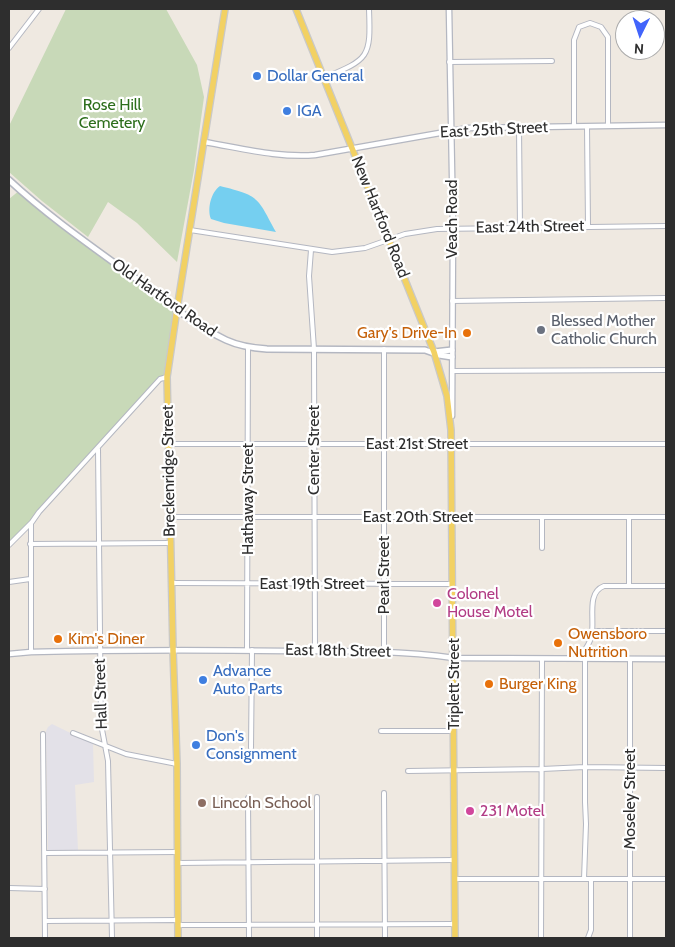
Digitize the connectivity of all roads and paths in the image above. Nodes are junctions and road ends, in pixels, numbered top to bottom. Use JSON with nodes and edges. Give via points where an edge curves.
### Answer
{"nodes":[{"id":1,"x":39,"y":9,"type":"edge"},
{"id":2,"x":225,"y":9,"type":"edge"},
{"id":3,"x":296,"y":9,"type":"edge"},
{"id":4,"x":369,"y":9,"type":"edge"},
{"id":5,"x":449,"y":9,"type":"edge"},
{"id":6,"x":9,"y":48,"type":"edge"},
{"id":7,"x":552,"y":61,"type":"dead end"},
{"id":8,"x":449,"y":62,"type":"junction"},
{"id":9,"x":324,"y":78,"type":"junction"},
{"id":10,"x":666,"y":125,"type":"edge"},
{"id":11,"x":574,"y":126,"type":"junction"},
{"id":12,"x":587,"y":126,"type":"junction"},
{"id":13,"x":608,"y":126,"type":"junction"},
{"id":14,"x":519,"y":127,"type":"junction"},
{"id":15,"x":450,"y":130,"type":"junction"},
{"id":16,"x":204,"y":142,"type":"junction"},
{"id":17,"x":352,"y":148,"type":"junction"},
{"id":18,"x":9,"y":180,"type":"edge"},
{"id":19,"x":588,"y":226,"type":"junction"},
{"id":20,"x":666,"y":226,"type":"edge"},
{"id":21,"x":453,"y":227,"type":"junction"},
{"id":22,"x":520,"y":228,"type":"junction"},
{"id":23,"x":190,"y":230,"type":"junction"},
{"id":24,"x":389,"y":240,"type":"junction"},
{"id":25,"x":311,"y":250,"type":"junction"},
{"id":26,"x":666,"y":298,"type":"edge"},
{"id":27,"x":452,"y":301,"type":"junction"},
{"id":28,"x":177,"y":309,"type":"junction"},
{"id":29,"x":248,"y":347,"type":"junction"},
{"id":30,"x":314,"y":349,"type":"junction"},
{"id":31,"x":384,"y":350,"type":"junction"},
{"id":32,"x":434,"y":352,"type":"junction"},
{"id":33,"x":452,"y":354,"type":"junction"},
{"id":34,"x":666,"y":370,"type":"edge"},
{"id":35,"x":452,"y":371,"type":"junction"},
{"id":36,"x":168,"y":377,"type":"junction"},
{"id":37,"x":451,"y":430,"type":"junction"},
{"id":38,"x":168,"y":444,"type":"junction"},
{"id":39,"x":248,"y":444,"type":"junction"},
{"id":40,"x":315,"y":444,"type":"junction"},
{"id":41,"x":384,"y":444,"type":"junction"},
{"id":42,"x":452,"y":444,"type":"junction"},
{"id":43,"x":666,"y":444,"type":"edge"},
{"id":44,"x":98,"y":449,"type":"junction"},
{"id":45,"x":248,"y":516,"type":"junction"},
{"id":46,"x":170,"y":517,"type":"junction"},
{"id":47,"x":314,"y":517,"type":"junction"},
{"id":48,"x":384,"y":517,"type":"junction"},
{"id":49,"x":452,"y":517,"type":"junction"},
{"id":50,"x":542,"y":517,"type":"junction"},
{"id":51,"x":630,"y":517,"type":"junction"},
{"id":52,"x":666,"y":517,"type":"edge"},
{"id":53,"x":32,"y":522,"type":"junction"},
{"id":54,"x":170,"y":543,"type":"junction"},
{"id":55,"x":9,"y":544,"type":"edge"},
{"id":56,"x":30,"y":544,"type":"junction"},
{"id":57,"x":98,"y":544,"type":"junction"},
{"id":58,"x":542,"y":548,"type":"dead end"},
{"id":59,"x":30,"y":579,"type":"junction"},
{"id":60,"x":9,"y":582,"type":"edge"},
{"id":61,"x":171,"y":583,"type":"junction"},
{"id":62,"x":248,"y":584,"type":"junction"},
{"id":63,"x":315,"y":584,"type":"junction"},
{"id":64,"x":384,"y":584,"type":"junction"},
{"id":65,"x":453,"y":584,"type":"junction"},
{"id":66,"x":629,"y":586,"type":"junction"},
{"id":67,"x":666,"y":586,"type":"edge"},
{"id":68,"x":592,"y":631,"type":"junction"},
{"id":69,"x":666,"y":631,"type":"edge"},
{"id":70,"x":100,"y":650,"type":"junction"},
{"id":71,"x":173,"y":650,"type":"junction"},
{"id":72,"x":250,"y":650,"type":"junction"},
{"id":73,"x":315,"y":651,"type":"junction"},
{"id":74,"x":384,"y":651,"type":"junction"},
{"id":75,"x":31,"y":652,"type":"junction"},
{"id":76,"x":9,"y":654,"type":"edge"},
{"id":77,"x":454,"y":658,"type":"junction"},
{"id":78,"x":630,"y":659,"type":"junction"},
{"id":79,"x":666,"y":659,"type":"edge"},
{"id":80,"x":542,"y":660,"type":"junction"},
{"id":81,"x":583,"y":660,"type":"junction"},
{"id":82,"x":381,"y":730,"type":"dead end"},
{"id":83,"x":454,"y":731,"type":"junction"},
{"id":84,"x":73,"y":733,"type":"dead end"},
{"id":85,"x":43,"y":734,"type":"dead end"},
{"id":86,"x":104,"y":746,"type":"junction"},
{"id":87,"x":251,"y":748,"type":"dead end"},
{"id":88,"x":177,"y":764,"type":"junction"},
{"id":89,"x":585,"y":767,"type":"junction"},
{"id":90,"x":630,"y":767,"type":"junction"},
{"id":91,"x":666,"y":768,"type":"edge"},
{"id":92,"x":542,"y":769,"type":"junction"},
{"id":93,"x":408,"y":770,"type":"dead end"},
{"id":94,"x":455,"y":771,"type":"junction"},
{"id":95,"x":384,"y":793,"type":"dead end"},
{"id":96,"x":317,"y":797,"type":"dead end"},
{"id":97,"x":248,"y":798,"type":"dead end"},
{"id":98,"x":178,"y":852,"type":"junction"},
{"id":99,"x":45,"y":853,"type":"junction"},
{"id":100,"x":110,"y":853,"type":"junction"},
{"id":101,"x":385,"y":860,"type":"junction"},
{"id":102,"x":455,"y":860,"type":"junction"},
{"id":103,"x":317,"y":861,"type":"junction"},
{"id":104,"x":248,"y":862,"type":"junction"},
{"id":105,"x":178,"y":863,"type":"junction"},
{"id":106,"x":455,"y":879,"type":"junction"},
{"id":107,"x":541,"y":879,"type":"junction"},
{"id":108,"x":584,"y":879,"type":"junction"},
{"id":109,"x":591,"y":879,"type":"junction"},
{"id":110,"x":630,"y":879,"type":"junction"},
{"id":111,"x":666,"y":879,"type":"edge"},
{"id":112,"x":9,"y":888,"type":"edge"},
{"id":113,"x":44,"y":889,"type":"junction"},
{"id":114,"x":111,"y":920,"type":"junction"},
{"id":115,"x":46,"y":921,"type":"junction"},
{"id":116,"x":178,"y":923,"type":"junction"},
{"id":117,"x":317,"y":924,"type":"junction"},
{"id":118,"x":385,"y":924,"type":"junction"},
{"id":119,"x":455,"y":924,"type":"junction"},
{"id":120,"x":249,"y":925,"type":"junction"},
{"id":121,"x":45,"y":938,"type":"edge"},
{"id":122,"x":112,"y":938,"type":"edge"},
{"id":123,"x":178,"y":938,"type":"edge"},
{"id":124,"x":249,"y":938,"type":"edge"},
{"id":125,"x":317,"y":938,"type":"edge"},
{"id":126,"x":385,"y":938,"type":"edge"},
{"id":127,"x":455,"y":938,"type":"edge"},
{"id":128,"x":541,"y":938,"type":"edge"},
{"id":129,"x":588,"y":938,"type":"edge"},
{"id":130,"x":630,"y":938,"type":"edge"}],
"edges":[{"from":1,"to":6,"type":"street"},
{"from":2,"to":16,"type":"main road","name":"Breckenridge Street"},
{"from":3,"to":9,"type":"main road","name":"New Hartford Road"},
{"from":4,"to":9,"type":"street","via":[[370,35],[366,54],[354,65]]},
{"from":5,"to":8,"type":"street","name":"Veach Road"},
{"from":7,"to":8,"type":"street"},
{"from":8,"to":15,"type":"street","name":"Veach Road"},
{"from":9,"to":17,"type":"main road","name":"New Hartford Road"},
{"from":10,"to":13,"type":"street","name":"East 25th Street"},
{"from":11,"to":12,"type":"street","name":"East 25th Street"},
{"from":11,"to":13,"type":"street","via":[[574,40],[579,27],[590,23],[601,27],[608,37]]},
{"from":11,"to":14,"type":"street","name":"East 25th Street"},
{"from":12,"to":13,"type":"street","name":"East 25th Street"},
{"from":12,"to":19,"type":"street"},
{"from":14,"to":15,"type":"street","name":"East 25th Street"},
{"from":14,"to":22,"type":"street"},
{"from":15,"to":17,"type":"street","name":"East 25th Street"},
{"from":15,"to":21,"type":"street","name":"Veach Road"},
{"from":16,"to":17,"type":"street","name":"East 25th Street","via":[[290,156]]},
{"from":16,"to":23,"type":"main road","name":"Breckenridge Street"},
{"from":17,"to":24,"type":"main road","name":"New Hartford Road"},
{"from":18,"to":28,"type":"main road","name":"Old Hartford Road","via":[[49,215]]},
{"from":19,"to":20,"type":"street","name":"East 24th Street"},
{"from":19,"to":22,"type":"street","name":"East 24th Street"},
{"from":21,"to":22,"type":"street","name":"East 24th Street"},
{"from":21,"to":24,"type":"street","name":"East 24th Street","via":[[417,231]]},
{"from":21,"to":27,"type":"street","name":"Veach Road"},
{"from":23,"to":25,"type":"street","name":"East 24th Street"},
{"from":23,"to":28,"type":"main road","name":"Breckenridge Street"},
{"from":24,"to":25,"type":"street","name":"East 24th Street","via":[[350,251]]},
{"from":24,"to":32,"type":"main road","name":"New Hartford Road"},
{"from":25,"to":30,"type":"street","name":"Center Street","via":[[309,276]]},
{"from":26,"to":27,"type":"street"},
{"from":27,"to":33,"type":"street","name":"Veach Road"},
{"from":28,"to":29,"type":"main road","name":"Old Hartford Road","via":[[210,332]]},
{"from":28,"to":36,"type":"main road","name":"Breckenridge Street"},
{"from":29,"to":30,"type":"main road","name":"Old Hartford Road"},
{"from":29,"to":39,"type":"street","name":"Hathaway Street"},
{"from":30,"to":31,"type":"main road","name":"Old Hartford Road"},
{"from":30,"to":40,"type":"street","name":"Center Street"},
{"from":31,"to":32,"type":"main road","name":"Old Hartford Road"},
{"from":31,"to":41,"type":"street","name":"Pearl Street"},
{"from":32,"to":33,"type":"main road","name":"Old Hartford Road"},
{"from":32,"to":37,"type":"main road","name":"New Hartford Road","via":[[447,396]]},
{"from":33,"to":35,"type":"street","name":"Veach Road"},
{"from":34,"to":35,"type":"street"},
{"from":35,"to":37,"type":"street","name":"Veach Road"},
{"from":36,"to":38,"type":"main road","name":"Breckenridge Street"},
{"from":36,"to":44,"type":"street","via":[[160,379]]},
{"from":37,"to":42,"type":"main road","name":"Triplett Street"},
{"from":38,"to":39,"type":"street","name":"East 21st Street"},
{"from":38,"to":46,"type":"main road","name":"Breckenridge Street"},
{"from":39,"to":40,"type":"street","name":"East 21st Street"},
{"from":39,"to":45,"type":"street","name":"Hathaway Street"},
{"from":40,"to":41,"type":"street","name":"East 21st Street"},
{"from":40,"to":47,"type":"street","name":"Center Street"},
{"from":41,"to":42,"type":"street","name":"East 21st Street"},
{"from":41,"to":48,"type":"street","name":"Pearl Street"},
{"from":42,"to":43,"type":"street","name":"East 21st Street"},
{"from":42,"to":49,"type":"main road","name":"Triplett Street"},
{"from":44,"to":53,"type":"street"},
{"from":44,"to":57,"type":"street","name":"Hall Street"},
{"from":45,"to":46,"type":"street","name":"East 20th Street"},
{"from":45,"to":47,"type":"street","name":"East 20th Street"},
{"from":45,"to":62,"type":"street","name":"Hathaway Street"},
{"from":46,"to":54,"type":"main road","name":"Breckenridge Street"},
{"from":47,"to":48,"type":"street","name":"East 20th Street"},
{"from":47,"to":63,"type":"street","name":"Center Street"},
{"from":48,"to":49,"type":"street","name":"East 20th Street"},
{"from":48,"to":64,"type":"street","name":"Pearl Street"},
{"from":49,"to":50,"type":"street","name":"East 20th Street"},
{"from":49,"to":65,"type":"main road","name":"Triplett Street"},
{"from":50,"to":51,"type":"street","name":"East 20th Street"},
{"from":50,"to":58,"type":"street"},
{"from":51,"to":52,"type":"street","name":"East 20th Street"},
{"from":51,"to":66,"type":"street"},
{"from":53,"to":55,"type":"street"},
{"from":53,"to":56,"type":"street"},
{"from":54,"to":57,"type":"street"},
{"from":54,"to":61,"type":"main road","name":"Breckenridge Street"},
{"from":56,"to":57,"type":"street"},
{"from":56,"to":59,"type":"street"},
{"from":57,"to":70,"type":"street","name":"Hall Street"},
{"from":59,"to":60,"type":"street"},
{"from":59,"to":75,"type":"street"},
{"from":61,"to":62,"type":"street","name":"East 19th Street"},
{"from":61,"to":71,"type":"main road","name":"Breckenridge Street"},
{"from":62,"to":63,"type":"street","name":"East 19th Street"},
{"from":62,"to":72,"type":"street","name":"Hathaway Street"},
{"from":63,"to":64,"type":"street","name":"East 19th Street"},
{"from":63,"to":73,"type":"street","name":"Center Street"},
{"from":64,"to":65,"type":"street","name":"East 19th Street"},
{"from":64,"to":74,"type":"street","name":"Pearl Street"},
{"from":65,"to":77,"type":"main road","name":"Triplett Street"},
{"from":66,"to":67,"type":"street"},
{"from":66,"to":68,"type":"street","via":[[604,586],[597,590]]},
{"from":68,"to":69,"type":"street"},
{"from":68,"to":81,"type":"street"},
{"from":70,"to":71,"type":"street","name":"East 18th Street"},
{"from":70,"to":75,"type":"street","name":"East 18th Street"},
{"from":70,"to":86,"type":"street","name":"Hall Street"},
{"from":71,"to":72,"type":"street","name":"East 18th Street"},
{"from":71,"to":88,"type":"main road","name":"Breckenridge Street"},
{"from":72,"to":73,"type":"street","name":"East 18th Street"},
{"from":72,"to":87,"type":"street","name":"Hathaway Street"},
{"from":73,"to":74,"type":"street","name":"East 18th Street"},
{"from":74,"to":77,"type":"street","name":"East 18th Street"},
{"from":75,"to":76,"type":"street","name":"East 18th Street"},
{"from":77,"to":80,"type":"street","name":"East 18th Street"},
{"from":77,"to":83,"type":"main road","name":"Triplett Street"},
{"from":78,"to":79,"type":"street","name":"East 18th Street"},
{"from":78,"to":81,"type":"street","name":"East 18th Street"},
{"from":78,"to":90,"type":"street","name":"Moseley Street"},
{"from":80,"to":81,"type":"street","name":"East 18th Street"},
{"from":80,"to":92,"type":"street"},
{"from":81,"to":89,"type":"street"},
{"from":82,"to":83,"type":"street"},
{"from":83,"to":94,"type":"main road","name":"Triplett Street"},
{"from":84,"to":86,"type":"street"},
{"from":85,"to":99,"type":"street"},
{"from":86,"to":88,"type":"street","via":[[126,754]]},
{"from":86,"to":100,"type":"street","name":"Hall Street","via":[[108,761]]},
{"from":88,"to":98,"type":"main road","name":"Breckenridge Street"},
{"from":89,"to":90,"type":"street"},
{"from":89,"to":92,"type":"street"},
{"from":89,"to":108,"type":"street"},
{"from":90,"to":91,"type":"street"},
{"from":90,"to":110,"type":"street","name":"Moseley Street"},
{"from":92,"to":94,"type":"street"},
{"from":92,"to":107,"type":"street"},
{"from":93,"to":94,"type":"street"},
{"from":94,"to":102,"type":"main road","name":"Triplett Street"},
{"from":95,"to":101,"type":"street"},
{"from":96,"to":103,"type":"street"},
{"from":97,"to":104,"type":"street"},
{"from":98,"to":100,"type":"street"},
{"from":98,"to":105,"type":"main road","name":"Breckenridge Street"},
{"from":99,"to":100,"type":"street"},
{"from":99,"to":113,"type":"street"},
{"from":100,"to":114,"type":"street","name":"Hall Street"},
{"from":101,"to":102,"type":"street"},
{"from":101,"to":103,"type":"street"},
{"from":101,"to":118,"type":"street"},
{"from":102,"to":106,"type":"main road","name":"Triplett Street"},
{"from":103,"to":104,"type":"street"},
{"from":103,"to":117,"type":"street"},
{"from":104,"to":105,"type":"street"},
{"from":104,"to":120,"type":"street"},
{"from":105,"to":116,"type":"main road","name":"Breckenridge Street"},
{"from":106,"to":107,"type":"street"},
{"from":106,"to":119,"type":"main road","name":"Triplett Street"},
{"from":107,"to":108,"type":"street"},
{"from":107,"to":128,"type":"street"},
{"from":108,"to":109,"type":"street"},
{"from":109,"to":110,"type":"street"},
{"from":109,"to":129,"type":"street","via":[[591,930]]},
{"from":110,"to":111,"type":"street"},
{"from":110,"to":130,"type":"street","name":"Moseley Street"},
{"from":112,"to":113,"type":"street"},
{"from":113,"to":115,"type":"street"},
{"from":114,"to":115,"type":"street"},
{"from":114,"to":116,"type":"street"},
{"from":114,"to":122,"type":"street","name":"Hall Street"},
{"from":115,"to":121,"type":"street"},
{"from":116,"to":120,"type":"street"},
{"from":116,"to":123,"type":"main road","name":"Breckenridge Street"},
{"from":117,"to":118,"type":"street"},
{"from":117,"to":120,"type":"street"},
{"from":117,"to":125,"type":"street"},
{"from":118,"to":119,"type":"street"},
{"from":118,"to":126,"type":"street"},
{"from":119,"to":127,"type":"main road","name":"Triplett Street"},
{"from":120,"to":124,"type":"street"}]}
